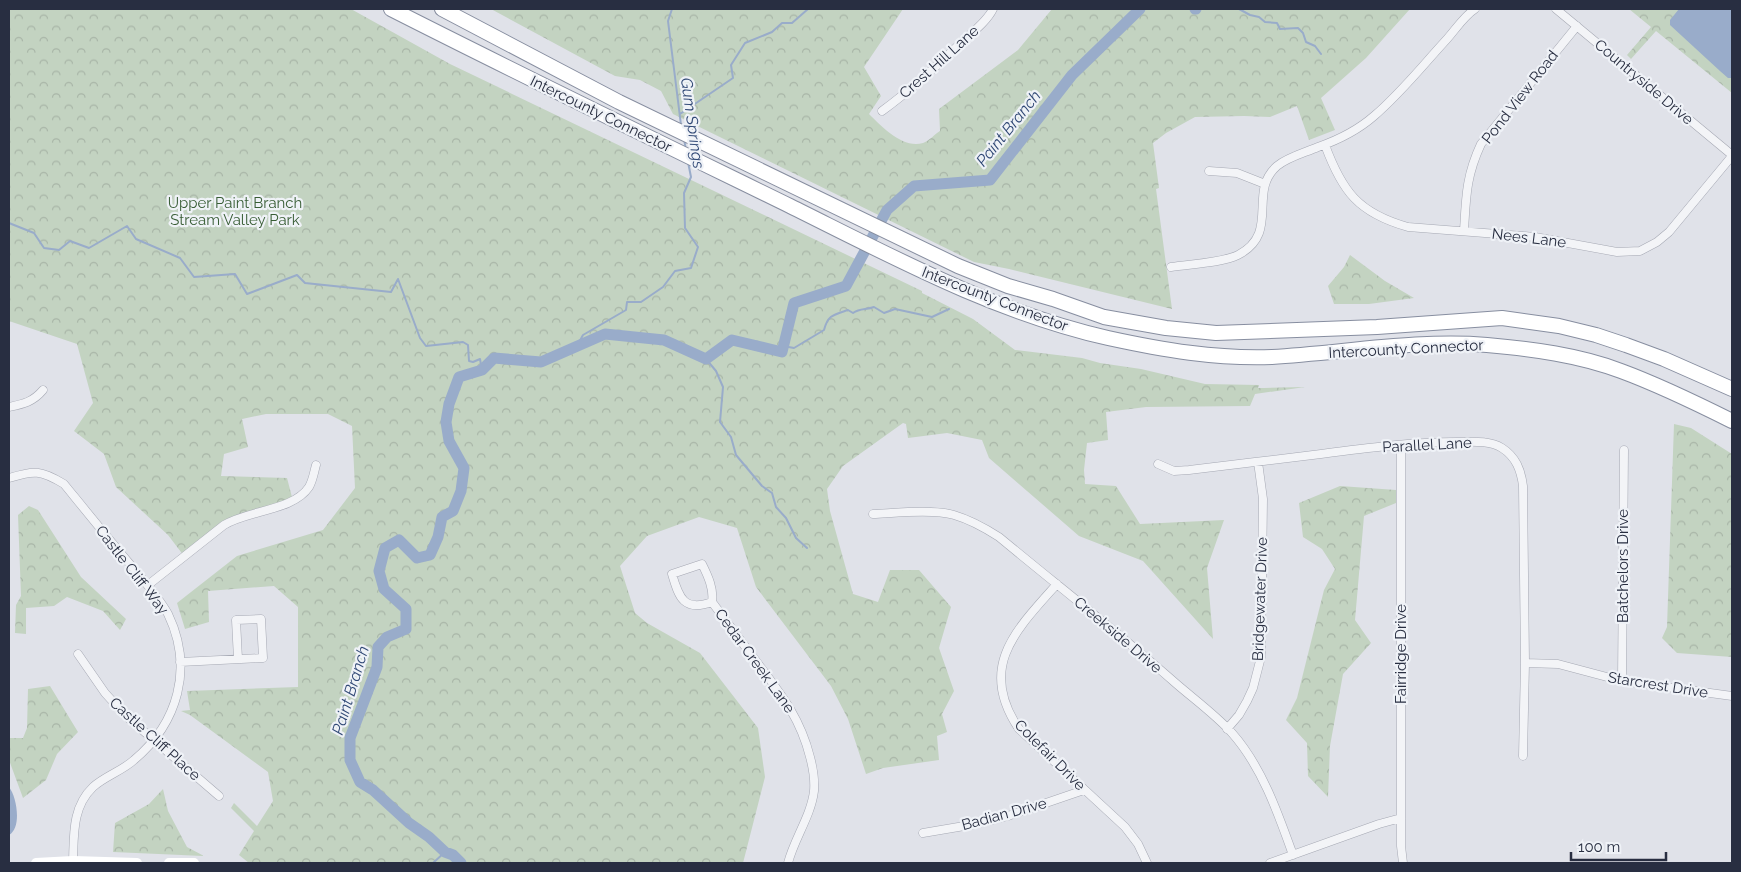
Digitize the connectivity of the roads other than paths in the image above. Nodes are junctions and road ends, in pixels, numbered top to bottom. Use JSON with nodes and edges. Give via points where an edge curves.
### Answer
{"nodes":[{"id":1,"x":391,"y":9,"type":"edge"},
{"id":2,"x":442,"y":9,"type":"edge"},
{"id":3,"x":993,"y":9,"type":"edge"},
{"id":4,"x":1476,"y":9,"type":"edge"},
{"id":5,"x":1556,"y":9,"type":"edge"},
{"id":6,"x":1577,"y":26,"type":"junction"},
{"id":7,"x":882,"y":111,"type":"dead end"},
{"id":8,"x":1325,"y":144,"type":"junction"},
{"id":9,"x":1732,"y":156,"type":"edge"},
{"id":10,"x":1209,"y":170,"type":"dead end"},
{"id":11,"x":1265,"y":184,"type":"junction"},
{"id":12,"x":1464,"y":231,"type":"junction"},
{"id":13,"x":1171,"y":267,"type":"dead end"},
{"id":14,"x":1732,"y":389,"type":"edge"},
{"id":15,"x":43,"y":390,"type":"dead end"},
{"id":16,"x":9,"y":407,"type":"edge"},
{"id":17,"x":1732,"y":421,"type":"edge"},
{"id":18,"x":1401,"y":445,"type":"junction"},
{"id":19,"x":1624,"y":450,"type":"dead end"},
{"id":20,"x":1258,"y":462,"type":"junction"},
{"id":21,"x":316,"y":464,"type":"dead end"},
{"id":22,"x":1158,"y":464,"type":"dead end"},
{"id":23,"x":9,"y":478,"type":"edge"},
{"id":24,"x":873,"y":514,"type":"dead end"},
{"id":25,"x":1056,"y":584,"type":"junction"},
{"id":26,"x":148,"y":585,"type":"junction"},
{"id":27,"x":712,"y":602,"type":"junction"},
{"id":28,"x":78,"y":654,"type":"dead end"},
{"id":29,"x":238,"y":659,"type":"junction"},
{"id":30,"x":180,"y":662,"type":"junction"},
{"id":31,"x":1525,"y":663,"type":"junction"},
{"id":32,"x":1622,"y":681,"type":"junction"},
{"id":33,"x":1732,"y":696,"type":"edge"},
{"id":34,"x":1227,"y":729,"type":"junction"},
{"id":35,"x":154,"y":740,"type":"junction"},
{"id":36,"x":1523,"y":756,"type":"dead end"},
{"id":37,"x":1084,"y":790,"type":"junction"},
{"id":38,"x":218,"y":796,"type":"dead end"},
{"id":39,"x":1401,"y":818,"type":"junction"},
{"id":40,"x":924,"y":833,"type":"dead end"},
{"id":41,"x":1293,"y":855,"type":"junction"},
{"id":42,"x":73,"y":862,"type":"junction"},
{"id":43,"x":36,"y":863,"type":"edge"},
{"id":44,"x":137,"y":863,"type":"edge"},
{"id":45,"x":169,"y":863,"type":"edge"},
{"id":46,"x":194,"y":863,"type":"edge"},
{"id":47,"x":788,"y":863,"type":"edge"},
{"id":48,"x":1147,"y":863,"type":"edge"},
{"id":49,"x":1270,"y":863,"type":"edge"},
{"id":50,"x":1403,"y":863,"type":"edge"}],
"edges":[{"from":1,"to":17,"type":"highway","name":"Intercounty Connector","via":[[950,284],[1050,323],[1172,351],[1207,355],[1272,357],[1439,345],[1484,345],[1549,353],[1620,370]]},
{"from":2,"to":14,"type":"highway","name":"Intercounty Connector","via":[[619,102],[958,266],[1104,317],[1216,333],[1502,318],[1596,335],[1664,359]]},
{"from":3,"to":7,"type":"street","name":"Crest Hill Lane","via":[[990,16],[958,46]]},
{"from":4,"to":8,"type":"street","via":[[1373,117],[1350,133]]},
{"from":5,"to":6,"type":"street","name":"Countryside Drive"},
{"from":6,"to":9,"type":"street","name":"Countryside Drive"},
{"from":6,"to":12,"type":"street","name":"Pond View Road","via":[[1481,144],[1468,179]]},
{"from":8,"to":11,"type":"street","via":[[1276,167]]},
{"from":8,"to":12,"type":"street","name":"Nees Lane","via":[[1344,186],[1373,214],[1408,227]]},
{"from":9,"to":12,"type":"street","name":"Nees Lane","via":[[1669,232],[1640,250],[1617,252],[1535,237]]},
{"from":10,"to":11,"type":"street","via":[[1237,173]]},
{"from":11,"to":13,"type":"street","via":[[1263,222],[1256,240],[1248,248],[1228,258]]},
{"from":15,"to":16,"type":"street","via":[[27,403]]},
{"from":18,"to":20,"type":"street","name":"Parallel Lane"},
{"from":18,"to":31,"type":"street","name":"Parallel Lane","via":[[1483,442],[1501,447],[1517,463],[1523,486]]},
{"from":18,"to":39,"type":"street","name":"Fairridge Drive"},
{"from":19,"to":32,"type":"street","name":"Batchelors Drive"},
{"from":20,"to":22,"type":"street","name":"Parallel Lane","via":[[1174,471]]},
{"from":20,"to":34,"type":"street","name":"Bridgewater Drive","via":[[1263,499],[1261,657],[1247,701]]},
{"from":21,"to":26,"type":"street","via":[[308,488],[293,501],[234,518]]},
{"from":23,"to":26,"type":"street","name":"Castle Cliff Way","via":[[32,472],[48,474],[64,484]]},
{"from":24,"to":25,"type":"street","name":"Creekside Drive","via":[[940,512],[954,515],[994,534]]},
{"from":25,"to":34,"type":"street","name":"Creekside Drive"},
{"from":25,"to":37,"type":"street","name":"Colefair Drive","via":[[1013,636],[1003,662],[1002,689],[1011,717],[1020,729]]},
{"from":26,"to":30,"type":"street","name":"Castle Cliff Way","via":[[175,630]]},
{"from":27,"to":27,"type":"street","name":"Cedar Creek Lane","via":[[701,606],[682,600],[672,574],[702,564],[711,586]]},
{"from":27,"to":47,"type":"street","name":"Cedar Creek Lane","via":[[786,701],[808,750],[814,792]]},
{"from":28,"to":35,"type":"street","name":"Castle Cliff Place","via":[[105,693]]},
{"from":29,"to":29,"type":"street","via":[[263,658],[261,619],[236,620]]},
{"from":29,"to":30,"type":"street"},
{"from":30,"to":35,"type":"street","name":"Castle Cliff Way","via":[[178,695],[163,730]]},
{"from":31,"to":32,"type":"street","name":"Starcrest Drive","via":[[1558,664]]},
{"from":31,"to":36,"type":"street","name":"Parallel Lane"},
{"from":32,"to":33,"type":"street","name":"Starcrest Drive"},
{"from":34,"to":41,"type":"street","name":"Creekside Drive","via":[[1262,780]]},
{"from":35,"to":38,"type":"street","name":"Castle Cliff Place"},
{"from":35,"to":42,"type":"street","name":"Castle Cliff Way","via":[[132,762],[94,787],[85,798],[74,823]]},
{"from":37,"to":40,"type":"street","name":"Badian Drive","via":[[1008,816]]},
{"from":37,"to":48,"type":"street","name":"Colefair Drive","via":[[1125,827]]},
{"from":39,"to":41,"type":"street"},
{"from":39,"to":50,"type":"street","name":"Fairridge Drive"},
{"from":41,"to":49,"type":"street"},
{"from":42,"to":43,"type":"main road"},
{"from":42,"to":44,"type":"main road"},
{"from":45,"to":46,"type":"main road"}]}
